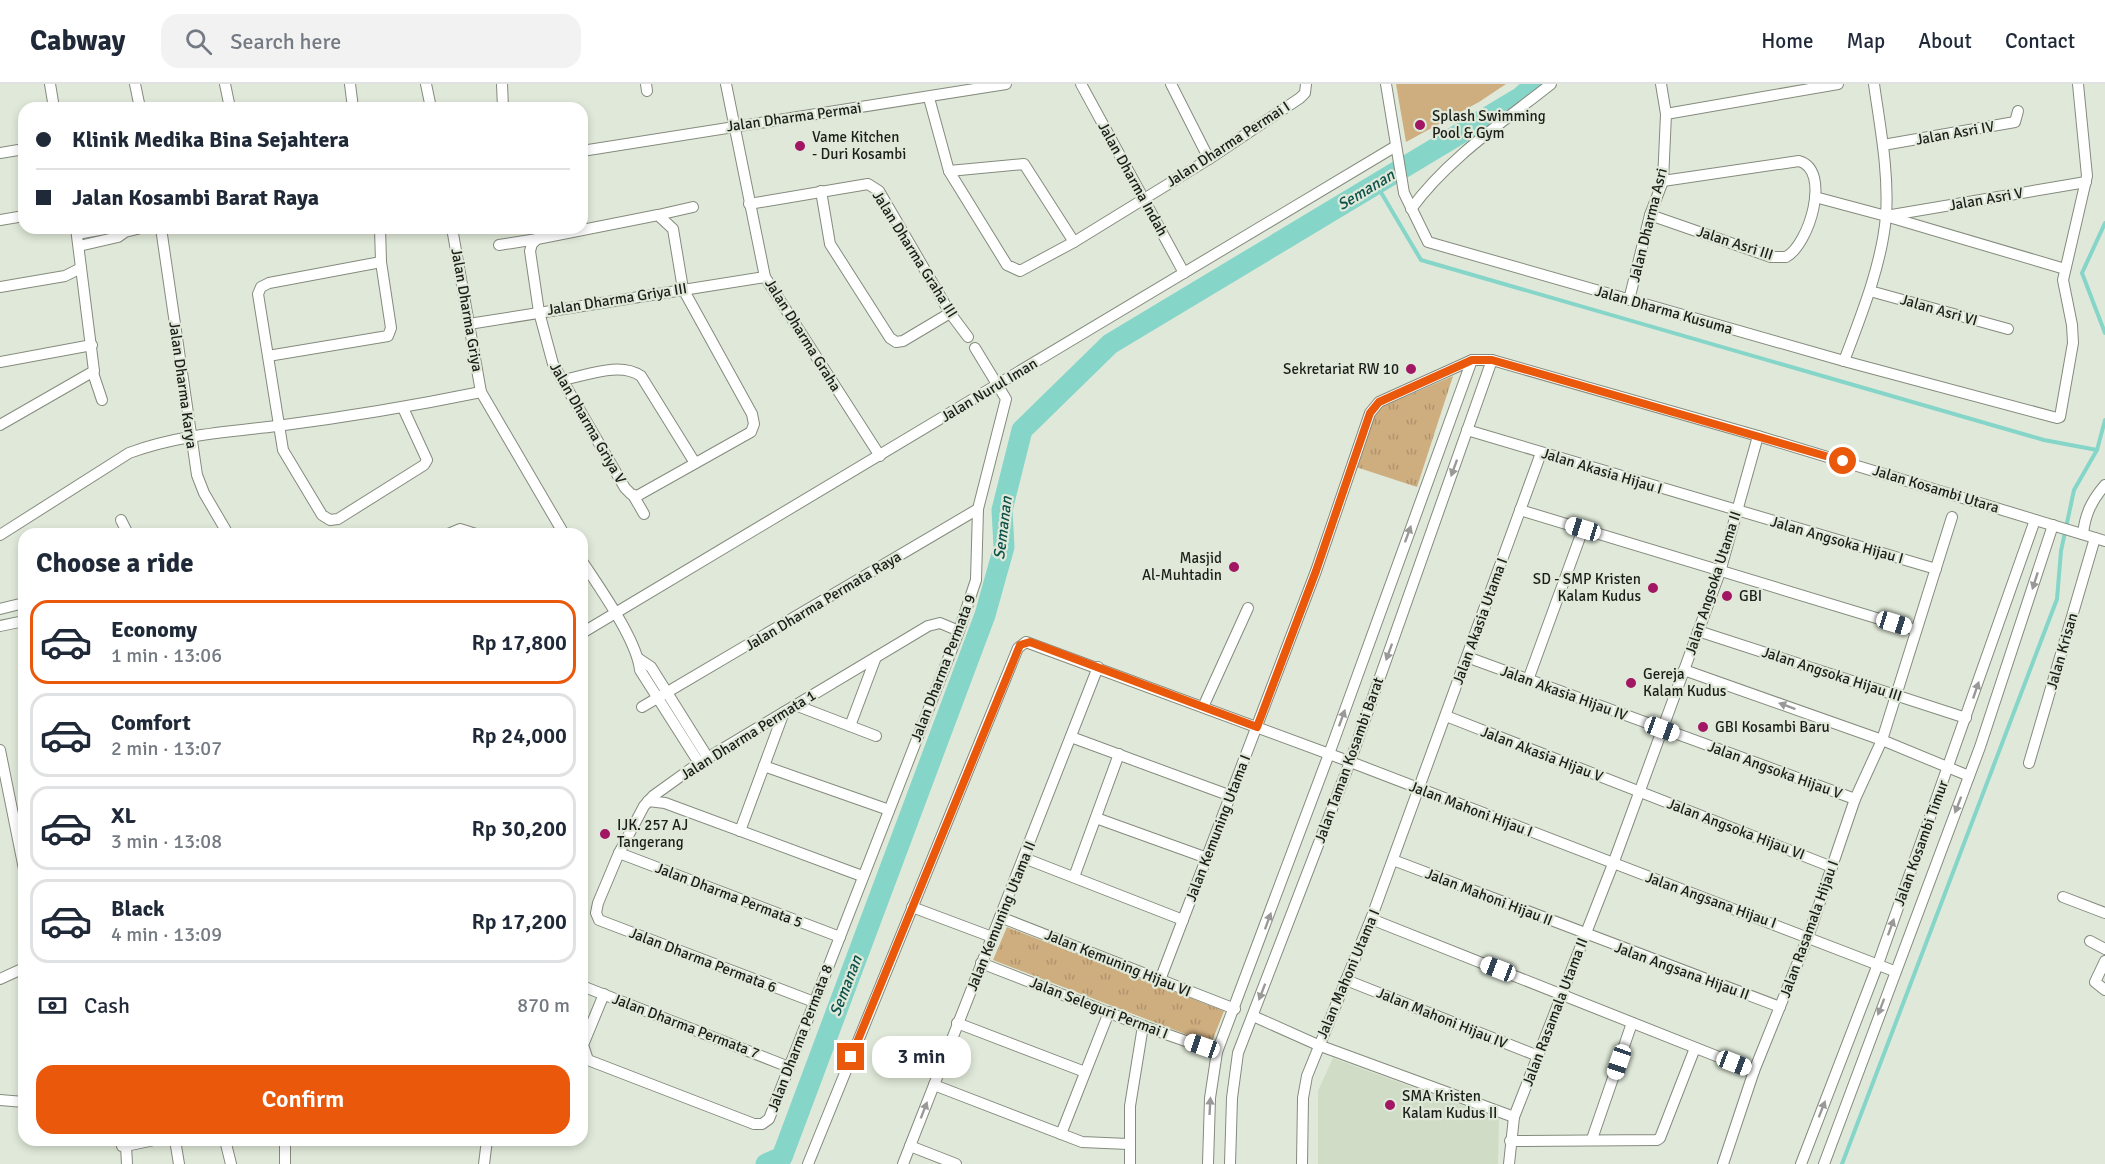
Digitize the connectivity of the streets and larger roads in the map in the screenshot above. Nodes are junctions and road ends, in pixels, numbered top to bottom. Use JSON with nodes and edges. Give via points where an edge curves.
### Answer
{"nodes":[{"id":1,"x":50,"y":84,"type":"edge"},
{"id":2,"x":135,"y":84,"type":"edge"},
{"id":3,"x":225,"y":84,"type":"edge"},
{"id":4,"x":350,"y":84,"type":"edge"},
{"id":5,"x":426,"y":84,"type":"edge"},
{"id":6,"x":502,"y":84,"type":"edge"},
{"id":7,"x":726,"y":84,"type":"edge"},
{"id":8,"x":1006,"y":84,"type":"edge"},
{"id":9,"x":1081,"y":84,"type":"edge"},
{"id":10,"x":1171,"y":84,"type":"edge"},
{"id":11,"x":1306,"y":84,"type":"edge"},
{"id":12,"x":1386,"y":84,"type":"edge"},
{"id":13,"x":1551,"y":84,"type":"edge"},
{"id":14,"x":1661,"y":84,"type":"edge"},
{"id":15,"x":1838,"y":84,"type":"edge"},
{"id":16,"x":1874,"y":84,"type":"edge"},
{"id":17,"x":2078,"y":84,"type":"edge"},
{"id":18,"x":929,"y":98,"type":"junction"},
{"id":19,"x":53,"y":102,"type":"edge"},
{"id":20,"x":139,"y":102,"type":"edge"},
{"id":21,"x":229,"y":102,"type":"edge"},
{"id":22,"x":352,"y":102,"type":"edge"},
{"id":23,"x":429,"y":102,"type":"edge"},
{"id":24,"x":503,"y":102,"type":"edge"},
{"id":25,"x":2018,"y":111,"type":"dead end"},
{"id":26,"x":1666,"y":114,"type":"junction"},
{"id":27,"x":733,"y":125,"type":"junction"},
{"id":28,"x":1883,"y":145,"type":"junction"},
{"id":29,"x":1397,"y":149,"type":"junction"},
{"id":30,"x":18,"y":150,"type":"edge"},
{"id":31,"x":588,"y":150,"type":"edge"},
{"id":32,"x":0,"y":153,"type":"edge"},
{"id":33,"x":1209,"y":159,"type":"junction"},
{"id":34,"x":949,"y":171,"type":"junction"},
{"id":35,"x":1663,"y":181,"type":"junction"},
{"id":36,"x":2086,"y":182,"type":"junction"},
{"id":37,"x":821,"y":191,"type":"junction"},
{"id":38,"x":1815,"y":197,"type":"junction"},
{"id":39,"x":1143,"y":199,"type":"junction"},
{"id":40,"x":749,"y":204,"type":"junction"},
{"id":41,"x":693,"y":207,"type":"dead end"},
{"id":42,"x":1411,"y":209,"type":"junction"},
{"id":43,"x":658,"y":215,"type":"junction"},
{"id":44,"x":1650,"y":216,"type":"junction"},
{"id":45,"x":1886,"y":216,"type":"junction"},
{"id":46,"x":18,"y":217,"type":"edge"},
{"id":47,"x":0,"y":220,"type":"edge"},
{"id":48,"x":588,"y":229,"type":"edge"},
{"id":49,"x":76,"y":234,"type":"edge"},
{"id":50,"x":120,"y":234,"type":"edge"},
{"id":51,"x":162,"y":234,"type":"edge"},
{"id":52,"x":380,"y":234,"type":"edge"},
{"id":53,"x":453,"y":234,"type":"edge"},
{"id":54,"x":562,"y":234,"type":"edge"},
{"id":55,"x":537,"y":239,"type":"junction"},
{"id":56,"x":1074,"y":242,"type":"junction"},
{"id":57,"x":499,"y":245,"type":"dead end"},
{"id":58,"x":78,"y":246,"type":"junction"},
{"id":59,"x":381,"y":262,"type":"junction"},
{"id":60,"x":81,"y":268,"type":"junction"},
{"id":61,"x":2065,"y":269,"type":"junction"},
{"id":62,"x":1184,"y":273,"type":"junction"},
{"id":63,"x":765,"y":277,"type":"junction"},
{"id":64,"x":0,"y":287,"type":"edge"},
{"id":65,"x":683,"y":289,"type":"junction"},
{"id":66,"x":1870,"y":291,"type":"junction"},
{"id":67,"x":1629,"y":300,"type":"junction"},
{"id":68,"x":539,"y":312,"type":"junction"},
{"id":69,"x":950,"y":313,"type":"junction"},
{"id":70,"x":469,"y":324,"type":"junction"},
{"id":71,"x":2008,"y":329,"type":"dead end"},
{"id":72,"x":968,"y":337,"type":"dead end"},
{"id":73,"x":92,"y":345,"type":"junction"},
{"id":74,"x":975,"y":348,"type":"dead end"},
{"id":75,"x":268,"y":356,"type":"junction"},
{"id":76,"x":1472,"y":360,"type":"junction"},
{"id":77,"x":1492,"y":360,"type":"junction"},
{"id":78,"x":1844,"y":361,"type":"junction"},
{"id":79,"x":0,"y":362,"type":"edge"},
{"id":80,"x":93,"y":373,"type":"junction"},
{"id":81,"x":562,"y":381,"type":"junction"},
{"id":82,"x":997,"y":385,"type":"junction"},
{"id":83,"x":481,"y":392,"type":"junction"},
{"id":84,"x":102,"y":400,"type":"dead end"},
{"id":85,"x":403,"y":408,"type":"junction"},
{"id":86,"x":0,"y":425,"type":"edge"},
{"id":87,"x":278,"y":426,"type":"junction"},
{"id":88,"x":1467,"y":430,"type":"junction"},
{"id":89,"x":190,"y":436,"type":"junction"},
{"id":90,"x":1758,"y":436,"type":"junction"},
{"id":91,"x":1541,"y":453,"type":"junction"},
{"id":92,"x":879,"y":456,"type":"junction"},
{"id":93,"x":695,"y":463,"type":"junction"},
{"id":94,"x":2105,"y":485,"type":"edge"},
{"id":95,"x":633,"y":495,"type":"junction"},
{"id":96,"x":978,"y":509,"type":"junction"},
{"id":97,"x":1520,"y":510,"type":"junction"},
{"id":98,"x":1737,"y":511,"type":"junction"},
{"id":99,"x":644,"y":514,"type":"dead end"},
{"id":100,"x":1952,"y":517,"type":"dead end"},
{"id":101,"x":121,"y":520,"type":"dead end"},
{"id":102,"x":2035,"y":520,"type":"junction"},
{"id":103,"x":2056,"y":526,"type":"junction"},
{"id":104,"x":125,"y":528,"type":"edge"},
{"id":105,"x":224,"y":528,"type":"edge"},
{"id":106,"x":560,"y":528,"type":"edge"},
{"id":107,"x":1583,"y":529,"type":"junction"},
{"id":108,"x":2081,"y":534,"type":"junction"},
{"id":109,"x":0,"y":535,"type":"edge"},
{"id":110,"x":2100,"y":539,"type":"edge"},
{"id":111,"x":1936,"y":569,"type":"junction"},
{"id":112,"x":588,"y":570,"type":"edge"},
{"id":113,"x":1720,"y":572,"type":"junction"},
{"id":114,"x":18,"y":604,"type":"edge"},
{"id":115,"x":1248,"y":608,"type":"dead end"},
{"id":116,"x":0,"y":609,"type":"edge"},
{"id":117,"x":615,"y":613,"type":"junction"},
{"id":118,"x":18,"y":622,"type":"edge"},
{"id":119,"x":0,"y":626,"type":"edge"},
{"id":120,"x":588,"y":629,"type":"edge"},
{"id":121,"x":1916,"y":630,"type":"junction"},
{"id":122,"x":959,"y":631,"type":"junction"},
{"id":123,"x":1698,"y":631,"type":"junction"},
{"id":124,"x":876,"y":657,"type":"junction"},
{"id":125,"x":1467,"y":657,"type":"junction"},
{"id":126,"x":1098,"y":667,"type":"junction"},
{"id":127,"x":1684,"y":670,"type":"junction"},
{"id":128,"x":1528,"y":680,"type":"junction"},
{"id":129,"x":663,"y":695,"type":"junction"},
{"id":130,"x":1897,"y":696,"type":"junction"},
{"id":131,"x":795,"y":705,"type":"junction"},
{"id":132,"x":1203,"y":706,"type":"junction"},
{"id":133,"x":642,"y":707,"type":"dead end"},
{"id":134,"x":784,"y":712,"type":"junction"},
{"id":135,"x":1446,"y":716,"type":"junction"},
{"id":136,"x":1966,"y":718,"type":"junction"},
{"id":137,"x":850,"y":726,"type":"junction"},
{"id":138,"x":1257,"y":727,"type":"junction"},
{"id":139,"x":1662,"y":729,"type":"junction"},
{"id":140,"x":876,"y":736,"type":"dead end"},
{"id":141,"x":1071,"y":736,"type":"junction"},
{"id":142,"x":1882,"y":740,"type":"junction"},
{"id":143,"x":0,"y":750,"type":"edge"},
{"id":144,"x":1119,"y":754,"type":"junction"},
{"id":145,"x":1330,"y":754,"type":"junction"},
{"id":146,"x":704,"y":760,"type":"junction"},
{"id":147,"x":1349,"y":762,"type":"junction"},
{"id":148,"x":2029,"y":763,"type":"dead end"},
{"id":149,"x":764,"y":766,"type":"junction"},
{"id":150,"x":1949,"y":766,"type":"junction"},
{"id":151,"x":1969,"y":776,"type":"junction"},
{"id":152,"x":1420,"y":789,"type":"junction"},
{"id":153,"x":1639,"y":792,"type":"junction"},
{"id":154,"x":1231,"y":796,"type":"junction"},
{"id":155,"x":1856,"y":799,"type":"junction"},
{"id":156,"x":648,"y":801,"type":"junction"},
{"id":157,"x":889,"y":810,"type":"junction"},
{"id":158,"x":1096,"y":818,"type":"junction"},
{"id":159,"x":740,"y":831,"type":"junction"},
{"id":160,"x":18,"y":839,"type":"edge"},
{"id":161,"x":619,"y":853,"type":"junction"},
{"id":162,"x":1024,"y":858,"type":"junction"},
{"id":163,"x":1207,"y":858,"type":"junction"},
{"id":164,"x":1393,"y":860,"type":"junction"},
{"id":165,"x":1613,"y":864,"type":"junction"},
{"id":166,"x":1832,"y":867,"type":"junction"},
{"id":167,"x":862,"y":876,"type":"junction"},
{"id":168,"x":1074,"y":878,"type":"junction"},
{"id":169,"x":2063,"y":897,"type":"dead end"},
{"id":170,"x":912,"y":907,"type":"junction"},
{"id":171,"x":596,"y":913,"type":"joint"},
{"id":172,"x":2105,"y":913,"type":"edge"},
{"id":173,"x":1000,"y":917,"type":"junction"},
{"id":174,"x":1371,"y":919,"type":"junction"},
{"id":175,"x":1182,"y":920,"type":"junction"},
{"id":176,"x":1585,"y":935,"type":"junction"},
{"id":177,"x":840,"y":937,"type":"junction"},
{"id":178,"x":992,"y":937,"type":"junction"},
{"id":179,"x":1808,"y":937,"type":"junction"},
{"id":180,"x":2090,"y":941,"type":"dead end"},
{"id":181,"x":2105,"y":949,"type":"edge"},
{"id":182,"x":2105,"y":961,"type":"edge"},
{"id":183,"x":981,"y":963,"type":"junction"},
{"id":184,"x":1878,"y":964,"type":"junction"},
{"id":185,"x":18,"y":971,"type":"edge"},
{"id":186,"x":1894,"y":971,"type":"junction"},
{"id":187,"x":0,"y":979,"type":"edge"},
{"id":188,"x":1160,"y":980,"type":"junction"},
{"id":189,"x":1346,"y":980,"type":"junction"},
{"id":190,"x":588,"y":988,"type":"edge"},
{"id":191,"x":2105,"y":990,"type":"edge"},
{"id":192,"x":604,"y":994,"type":"junction"},
{"id":193,"x":1562,"y":994,"type":"junction"},
{"id":194,"x":814,"y":1002,"type":"junction"},
{"id":195,"x":1780,"y":1007,"type":"junction"},
{"id":196,"x":1235,"y":1009,"type":"junction"},
{"id":197,"x":1109,"y":1012,"type":"junction"},
{"id":198,"x":1253,"y":1016,"type":"junction"},
{"id":199,"x":957,"y":1023,"type":"junction"},
{"id":200,"x":1632,"y":1023,"type":"junction"},
{"id":201,"x":1143,"y":1026,"type":"junction"},
{"id":202,"x":588,"y":1033,"type":"edge"},
{"id":203,"x":1318,"y":1045,"type":"junction"},
{"id":204,"x":1695,"y":1048,"type":"junction"},
{"id":205,"x":1217,"y":1052,"type":"junction"},
{"id":206,"x":1538,"y":1056,"type":"junction"},
{"id":207,"x":588,"y":1060,"type":"edge"},
{"id":208,"x":789,"y":1066,"type":"junction"},
{"id":209,"x":1754,"y":1071,"type":"junction"},
{"id":210,"x":1085,"y":1072,"type":"junction"},
{"id":211,"x":934,"y":1085,"type":"junction"},
{"id":212,"x":0,"y":1100,"type":"edge"},
{"id":213,"x":18,"y":1102,"type":"edge"},
{"id":214,"x":1514,"y":1117,"type":"junction"},
{"id":215,"x":1814,"y":1130,"type":"junction"},
{"id":216,"x":1060,"y":1134,"type":"junction"},
{"id":217,"x":1592,"y":1139,"type":"junction"},
{"id":218,"x":1833,"y":1139,"type":"junction"},
{"id":219,"x":1510,"y":1141,"type":"junction"},
{"id":220,"x":1128,"y":1144,"type":"junction"},
{"id":221,"x":124,"y":1146,"type":"edge"},
{"id":222,"x":175,"y":1146,"type":"edge"},
{"id":223,"x":226,"y":1146,"type":"edge"},
{"id":224,"x":285,"y":1146,"type":"edge"},
{"id":225,"x":486,"y":1146,"type":"edge"},
{"id":226,"x":910,"y":1146,"type":"junction"},
{"id":227,"x":127,"y":1164,"type":"edge"},
{"id":228,"x":179,"y":1164,"type":"edge"},
{"id":229,"x":231,"y":1164,"type":"edge"},
{"id":230,"x":285,"y":1164,"type":"edge"},
{"id":231,"x":483,"y":1164,"type":"edge"},
{"id":232,"x":808,"y":1164,"type":"edge"},
{"id":233,"x":903,"y":1164,"type":"edge"},
{"id":234,"x":956,"y":1164,"type":"edge"},
{"id":235,"x":1130,"y":1164,"type":"edge"},
{"id":236,"x":1208,"y":1164,"type":"edge"},
{"id":237,"x":1230,"y":1164,"type":"edge"},
{"id":238,"x":1302,"y":1164,"type":"edge"},
{"id":239,"x":1509,"y":1164,"type":"edge"},
{"id":240,"x":1723,"y":1164,"type":"edge"},
{"id":241,"x":1801,"y":1164,"type":"edge"},
{"id":242,"x":1824,"y":1164,"type":"edge"}],
"edges":[{"from":1,"to":19,"type":"street"},
{"from":2,"to":20,"type":"street"},
{"from":3,"to":21,"type":"street"},
{"from":4,"to":22,"type":"street"},
{"from":5,"to":23,"type":"street"},
{"from":6,"to":24,"type":"street"},
{"from":7,"to":27,"type":"street","name":"Jalan Dharma Graha"},
{"from":8,"to":18,"type":"street","name":"Jalan Dharma Permai"},
{"from":9,"to":39,"type":"street","name":"Jalan Dharma Indah"},
{"from":10,"to":33,"type":"street"},
{"from":11,"to":33,"type":"street","name":"Jalan Dharma Permai I","via":[[1300,98]]},
{"from":12,"to":29,"type":"street","name":"Jalan Dharma Kusuma"},
{"from":13,"to":42,"type":"street","via":[[1482,138]]},
{"from":14,"to":26,"type":"street","name":"Jalan Dharma Asri"},
{"from":15,"to":26,"type":"street"},
{"from":16,"to":28,"type":"street"},
{"from":17,"to":36,"type":"street"},
{"from":18,"to":27,"type":"street","name":"Jalan Dharma Permai"},
{"from":18,"to":34,"type":"street"},
{"from":25,"to":28,"type":"street","name":"Jalan Asri IV","via":[[2015,122]]},
{"from":26,"to":35,"type":"street","name":"Jalan Dharma Asri"},
{"from":27,"to":31,"type":"street","name":"Jalan Dharma Permai"},
{"from":27,"to":40,"type":"street","name":"Jalan Dharma Graha"},
{"from":28,"to":45,"type":"street"},
{"from":29,"to":42,"type":"street","name":"Jalan Dharma Kusuma","via":[[1404,193]]},
{"from":29,"to":62,"type":"street","name":"Jalan Nurul Iman"},
{"from":30,"to":32,"type":"street"},
{"from":33,"to":39,"type":"street","name":"Jalan Dharma Permai I"},
{"from":34,"to":56,"type":"street","via":[[1024,164]]},
{"from":34,"to":56,"type":"street","name":"Jalan Dharma Permai I","via":[[1013,270],[1021,271]]},
{"from":35,"to":38,"type":"street","name":"Jalan Asri III","via":[[1799,161],[1813,172]]},
{"from":35,"to":44,"type":"street","name":"Jalan Dharma Asri"},
{"from":36,"to":45,"type":"street","name":"Jalan Asri V"},
{"from":36,"to":61,"type":"street"},
{"from":37,"to":40,"type":"street","name":"Jalan Dharma Graha III"},
{"from":37,"to":69,"type":"street","name":"Jalan Dharma Graha III","via":[[868,184],[879,191]]},
{"from":37,"to":69,"type":"street","via":[[830,244],[890,338],[903,341]]},
{"from":38,"to":44,"type":"street","name":"Jalan Asri III","via":[[1807,230],[1798,248],[1786,257],[1772,257]]},
{"from":38,"to":45,"type":"street","name":"Jalan Asri V"},
{"from":39,"to":56,"type":"street","name":"Jalan Dharma Permai I"},
{"from":39,"to":62,"type":"street","name":"Jalan Dharma Indah"},
{"from":40,"to":63,"type":"street","name":"Jalan Dharma Graha"},
{"from":41,"to":43,"type":"street"},
{"from":42,"to":67,"type":"street","name":"Jalan Dharma Kusuma","via":[[1426,239],[1432,243]]},
{"from":43,"to":48,"type":"street"},
{"from":43,"to":65,"type":"street","name":"Jalan Dharma Griya V","via":[[673,229]]},
{"from":44,"to":67,"type":"street","name":"Jalan Dharma Asri"},
{"from":45,"to":61,"type":"street","name":"Jalan Asri V"},
{"from":45,"to":66,"type":"street"},
{"from":46,"to":47,"type":"street"},
{"from":49,"to":58,"type":"street"},
{"from":50,"to":58,"type":"street"},
{"from":51,"to":89,"type":"street","name":"Jalan Dharma Karya"},
{"from":52,"to":59,"type":"street"},
{"from":53,"to":70,"type":"street","name":"Jalan Dharma Griya"},
{"from":54,"to":55,"type":"street"},
{"from":55,"to":57,"type":"street"},
{"from":55,"to":68,"type":"street","name":"Jalan Dharma Griya V","via":[[530,251]]},
{"from":58,"to":60,"type":"street"},
{"from":59,"to":75,"type":"street","via":[[261,287],[258,294]]},
{"from":59,"to":75,"type":"street","via":[[391,328],[388,336]]},
{"from":60,"to":64,"type":"street","via":[[65,276]]},
{"from":60,"to":73,"type":"street"},
{"from":61,"to":78,"type":"street","name":"Jalan Dharma Kusuma","via":[[2062,280],[2073,343],[2059,418]]},
{"from":62,"to":82,"type":"street","name":"Jalan Nurul Iman"},
{"from":63,"to":65,"type":"street","name":"Jalan Dharma Griya III"},
{"from":63,"to":92,"type":"street","name":"Jalan Dharma Graha"},
{"from":65,"to":68,"type":"street","name":"Jalan Dharma Griya III"},
{"from":65,"to":93,"type":"street","name":"Jalan Dharma Griya V","via":[[754,424],[751,432]]},
{"from":66,"to":71,"type":"street","name":"Jalan Asri VI"},
{"from":66,"to":78,"type":"street"},
{"from":67,"to":78,"type":"street","name":"Jalan Dharma Kusuma"},
{"from":68,"to":70,"type":"street","name":"Jalan Dharma Griya III"},
{"from":68,"to":81,"type":"street","name":"Jalan Dharma Griya V","via":[[546,347]]},
{"from":69,"to":72,"type":"street","name":"Jalan Dharma Graha III"},
{"from":70,"to":83,"type":"street","name":"Jalan Dharma Griya"},
{"from":73,"to":79,"type":"street"},
{"from":73,"to":80,"type":"street"},
{"from":74,"to":82,"type":"street"},
{"from":75,"to":87,"type":"street"},
{"from":76,"to":77,"type":"street","name":"Jalan Kosambi Utara"},
{"from":76,"to":138,"type":"street","name":"Jalan Kemuning Utama I","via":[[1374,406]]},
{"from":145,"to":76,"type":"street","name":"Jalan Taman Kosambi Barat","one_way":true},
{"from":77,"to":88,"type":"street","name":"Jalan Taman Kosambi Barat"},
{"from":77,"to":90,"type":"street","name":"Jalan Kosambi Utara"},
{"from":80,"to":84,"type":"street"},
{"from":80,"to":86,"type":"street"},
{"from":81,"to":93,"type":"street","via":[[621,368],[633,370],[641,376]]},
{"from":81,"to":95,"type":"street","name":"Jalan Dharma Griya V","via":[[625,488]]},
{"from":82,"to":92,"type":"street","name":"Jalan Nurul Iman"},
{"from":82,"to":96,"type":"street","name":"Jalan Dharma Permata 9","via":[[1006,399],[1005,412],[996,431]]},
{"from":83,"to":85,"type":"street"},
{"from":83,"to":106,"type":"street"},
{"from":85,"to":87,"type":"street"},
{"from":85,"to":87,"type":"street","via":[[427,460],[338,519],[322,515],[287,460]]},
{"from":87,"to":89,"type":"street"},
{"from":88,"to":91,"type":"street","name":"Jalan Akasia Hijau I"},
{"from":88,"to":147,"type":"street","name":"Jalan Taman Kosambi Barat","one_way":true},
{"from":89,"to":105,"type":"street","name":"Jalan Dharma Karya","via":[[197,475]]},
{"from":89,"to":109,"type":"street","via":[[129,453]]},
{"from":90,"to":98,"type":"street","name":"Jalan Angsoka Utama II"},
{"from":90,"to":102,"type":"street","name":"Jalan Kosambi Utara"},
{"from":91,"to":97,"type":"street","name":"Jalan Akasia Utama I"},
{"from":91,"to":98,"type":"street","name":"Jalan Akasia Hijau I"},
{"from":92,"to":117,"type":"street","name":"Jalan Nurul Iman"},
{"from":93,"to":95,"type":"street","name":"Jalan Dharma Griya V","via":[[644,495]]},
{"from":94,"to":108,"type":"street","via":[[2092,501]]},
{"from":95,"to":99,"type":"street","name":"Jalan Dharma Griya V"},
{"from":96,"to":122,"type":"street","name":"Jalan Dharma Permata 9","via":[[976,580]]},
{"from":96,"to":129,"type":"street","name":"Jalan Dharma Permata Raya"},
{"from":97,"to":107,"type":"street"},
{"from":97,"to":125,"type":"street","name":"Jalan Akasia Utama I"},
{"from":98,"to":111,"type":"street","name":"Jalan Angsoka Hijau I"},
{"from":98,"to":113,"type":"street","name":"Jalan Angsoka Utama II"},
{"from":100,"to":111,"type":"street"},
{"from":101,"to":104,"type":"street"},
{"from":102,"to":103,"type":"street","name":"Jalan Kosambi Utara"},
{"from":136,"to":102,"type":"street","name":"Jalan Kosambi Timur","one_way":true},
{"from":103,"to":108,"type":"street","name":"Jalan Kosambi Utara"},
{"from":103,"to":151,"type":"street","name":"Jalan Kosambi Timur","one_way":true},
{"from":107,"to":113,"type":"street"},
{"from":107,"to":128,"type":"street"},
{"from":108,"to":110,"type":"street","name":"Jalan Kosambi Utara"},
{"from":110,"to":148,"type":"street","name":"Jalan Krisan"},
{"from":111,"to":121,"type":"street"},
{"from":112,"to":117,"type":"street"},
{"from":113,"to":121,"type":"street"},
{"from":113,"to":123,"type":"street","name":"Jalan Angsoka Utama II"},
{"from":114,"to":116,"type":"street"},
{"from":115,"to":132,"type":"street"},
{"from":117,"to":120,"type":"street","name":"Jalan Nurul Iman"},
{"from":117,"to":129,"type":"street","via":[[639,659],[640,670]]},
{"from":118,"to":119,"type":"street"},
{"from":121,"to":130,"type":"street"},
{"from":122,"to":124,"type":"street","name":"Jalan Dharma Permata 1","via":[[939,624],[928,626]]},
{"from":122,"to":157,"type":"street","name":"Jalan Dharma Permata 9"},
{"from":123,"to":127,"type":"street","name":"Jalan Angsoka Utama II"},
{"from":123,"to":130,"type":"street","name":"Jalan Angsoka Hijau III"},
{"from":124,"to":131,"type":"street","name":"Jalan Dharma Permata 1"},
{"from":124,"to":137,"type":"street"},
{"from":125,"to":128,"type":"street","name":"Jalan Akasia Hijau IV"},
{"from":125,"to":135,"type":"street","name":"Jalan Akasia Utama I"},
{"from":126,"to":132,"type":"street","name":"Jalan Mahoni Hijau I"},
{"from":126,"to":141,"type":"street","name":"Jalan Kemuning Utama II"},
{"from":126,"to":170,"type":"street","name":"Jalan Mahoni Hijau I","via":[[1030,642],[1018,648]]},
{"from":127,"to":139,"type":"street","name":"Jalan Angsoka Utama II"},
{"from":142,"to":127,"type":"street","one_way":true},
{"from":128,"to":139,"type":"street","name":"Jalan Akasia Hijau IV"},
{"from":129,"to":133,"type":"street","name":"Jalan Dharma Permata Raya"},
{"from":129,"to":146,"type":"street"},
{"from":130,"to":136,"type":"street","name":"Jalan Angsoka Hijau III"},
{"from":130,"to":142,"type":"street","name":"Jalan Rasamala Hijau I"},
{"from":131,"to":134,"type":"street","name":"Jalan Dharma Permata 1"},
{"from":131,"to":137,"type":"street"},
{"from":132,"to":138,"type":"street","name":"Jalan Mahoni Hijau I"},
{"from":134,"to":146,"type":"street","name":"Jalan Dharma Permata 1"},
{"from":134,"to":149,"type":"street"},
{"from":135,"to":152,"type":"street","name":"Jalan Akasia Utama I"},
{"from":135,"to":153,"type":"street","name":"Jalan Akasia Hijau V"},
{"from":136,"to":150,"type":"street","name":"Jalan Kosambi Timur"},
{"from":137,"to":140,"type":"street"},
{"from":138,"to":145,"type":"street","name":"Jalan Mahoni Hijau I"},
{"from":138,"to":154,"type":"street","name":"Jalan Kemuning Utama I"},
{"from":139,"to":153,"type":"street","name":"Jalan Angsoka Utama II"},
{"from":139,"to":155,"type":"street","name":"Jalan Angsoka Hijau V"},
{"from":141,"to":144,"type":"street"},
{"from":141,"to":162,"type":"street","name":"Jalan Kemuning Utama II"},
{"from":142,"to":150,"type":"street"},
{"from":142,"to":155,"type":"street","name":"Jalan Rasamala Hijau I"},
{"from":143,"to":160,"type":"street"},
{"from":144,"to":154,"type":"street"},
{"from":144,"to":158,"type":"street"},
{"from":145,"to":147,"type":"street","name":"Jalan Mahoni Hijau I"},
{"from":196,"to":145,"type":"street","name":"Jalan Taman Kosambi Barat","one_way":true},
{"from":146,"to":156,"type":"street","name":"Jalan Dharma Permata 1"},
{"from":147,"to":152,"type":"street","name":"Jalan Mahoni Hijau I"},
{"from":147,"to":198,"type":"street","name":"Jalan Taman Kosambi Barat","one_way":true},
{"from":149,"to":157,"type":"street"},
{"from":149,"to":159,"type":"street"},
{"from":150,"to":151,"type":"street"},
{"from":184,"to":150,"type":"street","name":"Jalan Kosambi Timur","one_way":true},
{"from":151,"to":186,"type":"street","name":"Jalan Kosambi Timur","one_way":true},
{"from":152,"to":164,"type":"street","name":"Jalan Mahoni Utama I"},
{"from":152,"to":165,"type":"street","name":"Jalan Mahoni Hijau I"},
{"from":153,"to":165,"type":"street","name":"Jalan Angsoka Utama II"},
{"from":153,"to":166,"type":"street","name":"Jalan Angsoka Hijau VI"},
{"from":154,"to":163,"type":"street","name":"Jalan Kemuning Utama I"},
{"from":155,"to":166,"type":"street","name":"Jalan Rasamala Hijau I"},
{"from":156,"to":159,"type":"street","via":[[665,803]]},
{"from":156,"to":161,"type":"street","name":"Jalan Dharma Permata 1"},
{"from":157,"to":167,"type":"street","name":"Jalan Dharma Permata 8"},
{"from":158,"to":163,"type":"street"},
{"from":158,"to":168,"type":"street"},
{"from":159,"to":167,"type":"street"},
{"from":161,"to":171,"type":"street","name":"Jalan Dharma Permata 1"},
{"from":161,"to":177,"type":"street","name":"Jalan Dharma Permata 5"},
{"from":162,"to":168,"type":"street"},
{"from":162,"to":173,"type":"street","name":"Jalan Kemuning Utama II"},
{"from":163,"to":175,"type":"street","name":"Jalan Kemuning Utama I"},
{"from":164,"to":174,"type":"street","name":"Jalan Mahoni Utama I"},
{"from":164,"to":176,"type":"street","name":"Jalan Mahoni Hijau II"},
{"from":165,"to":176,"type":"street","name":"Jalan Rasamala Utama II"},
{"from":165,"to":179,"type":"street","name":"Jalan Angsana Hijau I"},
{"from":166,"to":179,"type":"street","name":"Jalan Rasamala Hijau I"},
{"from":167,"to":177,"type":"street","name":"Jalan Dharma Permata 8"},
{"from":168,"to":175,"type":"street"},
{"from":169,"to":172,"type":"street"},
{"from":170,"to":178,"type":"street"},
{"from":170,"to":232,"type":"street"},
{"from":171,"to":194,"type":"street","name":"Jalan Dharma Permata 6","via":[[599,920]]},
{"from":173,"to":178,"type":"street","name":"Jalan Kemuning Utama II"},
{"from":173,"to":188,"type":"street","name":"Jalan Kemuning Hijau VI"},
{"from":174,"to":189,"type":"street","name":"Jalan Mahoni Utama I"},
{"from":174,"to":193,"type":"street"},
{"from":175,"to":188,"type":"street","name":"Jalan Kemuning Utama I"},
{"from":176,"to":193,"type":"street","name":"Jalan Rasamala Utama II"},
{"from":176,"to":195,"type":"street","name":"Jalan Angsana Hijau II"},
{"from":177,"to":194,"type":"street","name":"Jalan Dharma Permata 8"},
{"from":178,"to":183,"type":"street","name":"Jalan Kemuning Utama II"},
{"from":179,"to":184,"type":"street","name":"Jalan Angsana Hijau I"},
{"from":179,"to":195,"type":"street","name":"Jalan Rasamala Hijau I"},
{"from":180,"to":181,"type":"street"},
{"from":182,"to":191,"type":"street","via":[[2095,982]]},
{"from":183,"to":197,"type":"street","name":"Jalan Seleguri Permai I"},
{"from":183,"to":199,"type":"street","name":"Jalan Kemuning Utama II"},
{"from":184,"to":186,"type":"street"},
{"from":215,"to":184,"type":"street","name":"Jalan Kosambi Timur","one_way":true},
{"from":185,"to":187,"type":"street"},
{"from":186,"to":218,"type":"street","name":"Jalan Kosambi Timur","one_way":true},
{"from":188,"to":196,"type":"street","name":"Jalan Kemuning Hijau VI"},
{"from":189,"to":203,"type":"street","name":"Jalan Mahoni Utama I"},
{"from":189,"to":206,"type":"street","name":"Jalan Mahoni Hijau IV"},
{"from":190,"to":192,"type":"street","name":"Jalan Dharma Permata 7"},
{"from":192,"to":202,"type":"street","name":"Jalan Dharma Permata 8"},
{"from":192,"to":208,"type":"street","name":"Jalan Dharma Permata 7"},
{"from":193,"to":200,"type":"street"},
{"from":193,"to":206,"type":"street","name":"Jalan Rasamala Utama II"},
{"from":194,"to":208,"type":"street","name":"Jalan Dharma Permata 8"},
{"from":195,"to":209,"type":"street","name":"Jalan Rasamala Hijau I"},
{"from":196,"to":205,"type":"street","name":"Jalan Taman Kosambi Barat"},
{"from":197,"to":201,"type":"street","name":"Jalan Seleguri Permai I"},
{"from":197,"to":210,"type":"street"},
{"from":198,"to":203,"type":"street"},
{"from":198,"to":237,"type":"street","name":"Jalan Taman Kosambi Barat","via":[[1238,1053]]},
{"from":199,"to":210,"type":"street"},
{"from":199,"to":211,"type":"street","name":"Jalan Kemuning Utama II"},
{"from":200,"to":204,"type":"street"},
{"from":200,"to":217,"type":"street"},
{"from":201,"to":205,"type":"street","name":"Jalan Seleguri Permai I"},
{"from":201,"to":220,"type":"street","via":[[1133,1076]]},
{"from":203,"to":214,"type":"street"},
{"from":203,"to":238,"type":"street","name":"Jalan Mahoni Utama I","via":[[1303,1098]]},
{"from":204,"to":209,"type":"street"},
{"from":204,"to":217,"type":"street","via":[[1660,1138]]},
{"from":236,"to":205,"type":"street","name":"Jalan Taman Kosambi Barat","one_way":true,"via":[[1210,1098]]},
{"from":206,"to":214,"type":"street","name":"Jalan Rasamala Utama II"},
{"from":207,"to":208,"type":"street","name":"Jalan Dharma Permata 8","via":[[754,1124],[769,1119]]},
{"from":209,"to":240,"type":"street","name":"Jalan Rasamala Hijau I"},
{"from":210,"to":216,"type":"street"},
{"from":211,"to":216,"type":"street"},
{"from":226,"to":211,"type":"street","name":"Jalan Kemuning Utama II","one_way":true},
{"from":212,"to":213,"type":"street"},
{"from":214,"to":219,"type":"street","name":"Jalan Rasamala Utama II"},
{"from":215,"to":218,"type":"street"},
{"from":215,"to":241,"type":"street","name":"Jalan Kosambi Timur"},
{"from":216,"to":220,"type":"street","via":[[1082,1142]]},
{"from":217,"to":219,"type":"street"},
{"from":218,"to":242,"type":"street","name":"Jalan Kosambi Timur"},
{"from":219,"to":239,"type":"street","name":"Jalan Rasamala Utama II"},
{"from":220,"to":235,"type":"street"},
{"from":221,"to":227,"type":"street"},
{"from":222,"to":228,"type":"street"},
{"from":223,"to":229,"type":"street"},
{"from":224,"to":230,"type":"street"},
{"from":225,"to":231,"type":"street"},
{"from":226,"to":233,"type":"street","name":"Jalan Kemuning Utama II"},
{"from":226,"to":234,"type":"street"}]}
